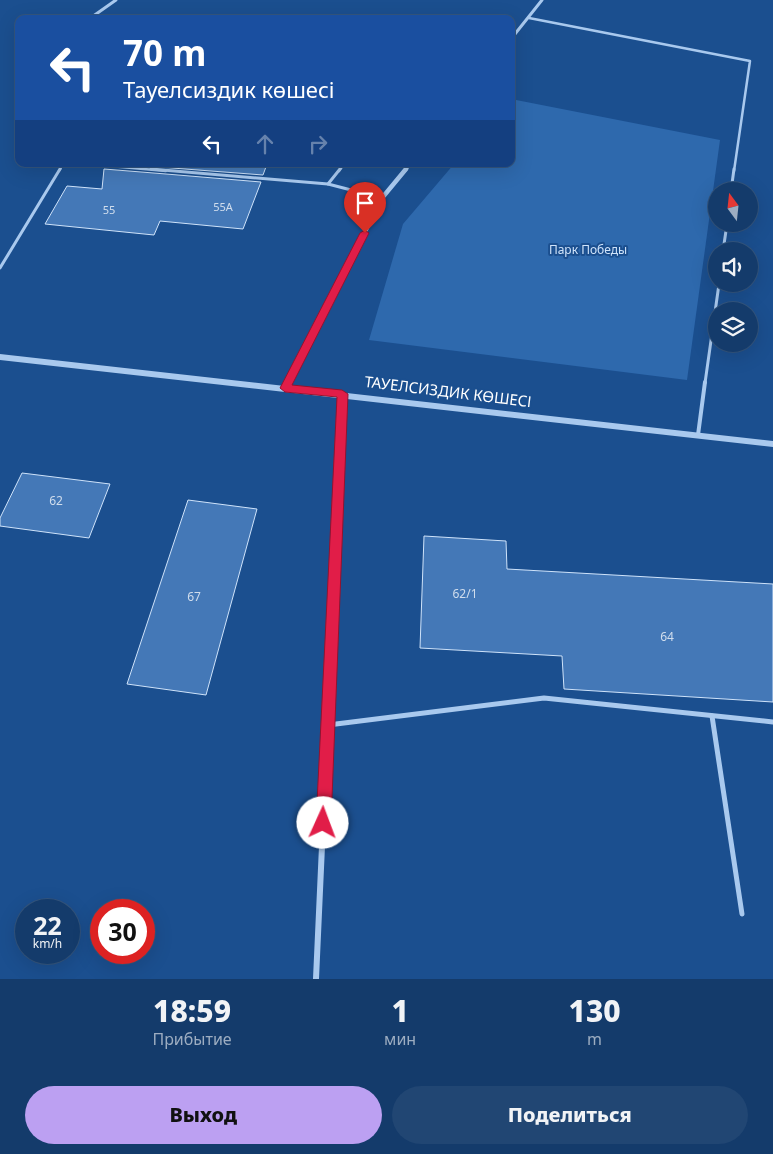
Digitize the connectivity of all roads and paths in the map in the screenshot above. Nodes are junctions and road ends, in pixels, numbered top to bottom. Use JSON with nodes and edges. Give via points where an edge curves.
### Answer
{"nodes":[{"id":1,"x":116,"y":0,"type":"edge"},
{"id":2,"x":542,"y":0,"type":"edge"},
{"id":3,"x":95,"y":15,"type":"edge"},
{"id":4,"x":528,"y":18,"type":"junction"},
{"id":5,"x":515,"y":35,"type":"edge"},
{"id":6,"x":61,"y":167,"type":"edge"},
{"id":7,"x":123,"y":167,"type":"edge"},
{"id":8,"x":342,"y":167,"type":"edge"},
{"id":9,"x":408,"y":167,"type":"edge"},
{"id":10,"x":733,"y":182,"type":"edge"},
{"id":11,"x":328,"y":184,"type":"junction"},
{"id":12,"x":382,"y":198,"type":"junction"},
{"id":13,"x":0,"y":268,"type":"edge"},
{"id":14,"x":718,"y":292,"type":"edge"},
{"id":15,"x":0,"y":357,"type":"edge"},
{"id":16,"x":285,"y":388,"type":"junction"},
{"id":17,"x":342,"y":394,"type":"junction"},
{"id":18,"x":698,"y":435,"type":"junction"},
{"id":19,"x":773,"y":444,"type":"edge"},
{"id":20,"x":712,"y":716,"type":"junction"},
{"id":21,"x":773,"y":722,"type":"edge"},
{"id":22,"x":328,"y":725,"type":"junction"},
{"id":23,"x":742,"y":914,"type":"dead end"},
{"id":24,"x":316,"y":979,"type":"edge"}],
"edges":[{"from":1,"to":3,"type":"street"},
{"from":2,"to":4,"type":"street"},
{"from":4,"to":5,"type":"street"},
{"from":4,"to":10,"type":"lane","via":[[750,61]]},
{"from":6,"to":13,"type":"lane"},
{"from":7,"to":11,"type":"lane"},
{"from":8,"to":11,"type":"lane"},
{"from":9,"to":12,"type":"street"},
{"from":11,"to":12,"type":"lane"},
{"from":12,"to":16,"type":"street"},
{"from":14,"to":18,"type":"lane"},
{"from":15,"to":16,"type":"street","name":"ТАУЕЛСИЗДИК КӨШЕСІ"},
{"from":16,"to":17,"type":"street","name":"ТАУЕЛСИЗДИК КӨШЕСІ"},
{"from":17,"to":18,"type":"street","name":"ТАУЕЛСИЗДИК КӨШЕСІ"},
{"from":17,"to":22,"type":"street"},
{"from":18,"to":19,"type":"street","name":"ТАУЕЛСИЗДИК КӨШЕСІ"},
{"from":20,"to":21,"type":"lane"},
{"from":20,"to":22,"type":"lane","via":[[544,698]]},
{"from":20,"to":23,"type":"lane"},
{"from":22,"to":24,"type":"street"}]}
